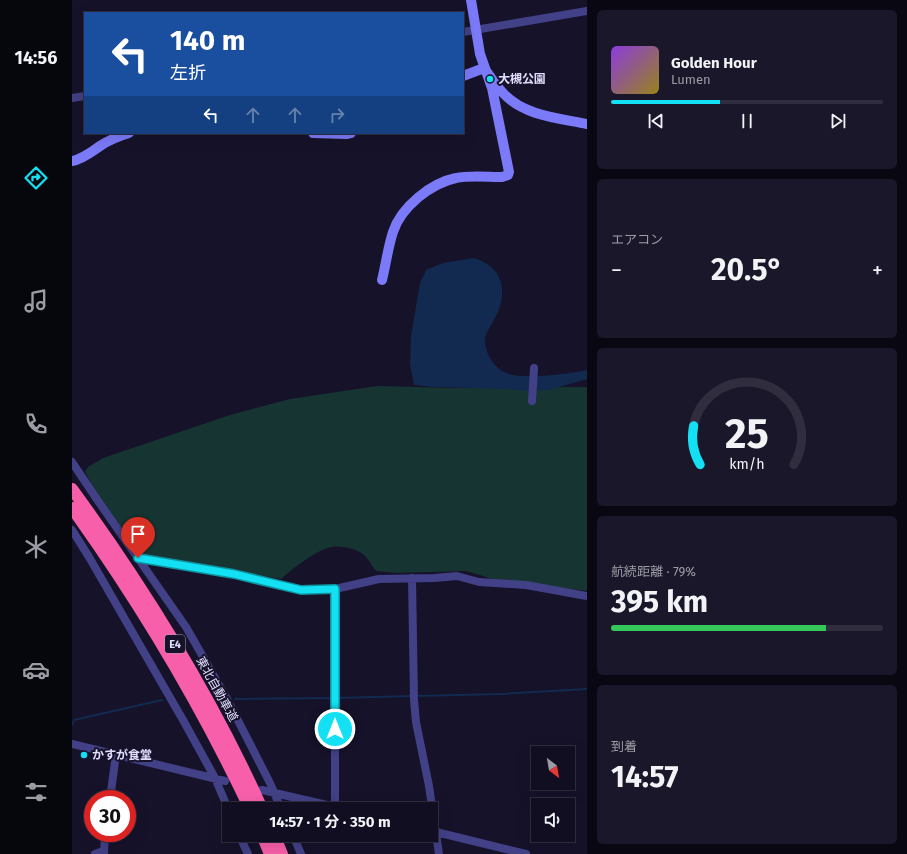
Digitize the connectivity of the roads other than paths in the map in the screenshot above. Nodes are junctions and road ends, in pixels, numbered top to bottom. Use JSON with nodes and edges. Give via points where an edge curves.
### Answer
{"nodes":[{"id":1,"x":471,"y":0,"type":"edge"},
{"id":2,"x":587,"y":11,"type":"edge"},
{"id":3,"x":475,"y":30,"type":"junction"},
{"id":4,"x":464,"y":32,"type":"edge"},
{"id":5,"x":484,"y":68,"type":"junction"},
{"id":6,"x":464,"y":76,"type":"edge"},
{"id":7,"x":84,"y":96,"type":"edge"},
{"id":8,"x":72,"y":98,"type":"edge"},
{"id":9,"x":587,"y":124,"type":"edge"},
{"id":10,"x":125,"y":134,"type":"edge"},
{"id":11,"x":72,"y":161,"type":"edge"},
{"id":12,"x":382,"y":280,"type":"dead end"},
{"id":13,"x":534,"y":368,"type":"dead end"},
{"id":14,"x":532,"y":401,"type":"dead end"},
{"id":15,"x":72,"y":464,"type":"edge"},
{"id":16,"x":72,"y":489,"type":"edge"},
{"id":17,"x":72,"y":508,"type":"edge"},
{"id":18,"x":72,"y":530,"type":"edge"},
{"id":19,"x":138,"y":558,"type":"junction"},
{"id":20,"x":412,"y":578,"type":"junction"},
{"id":21,"x":335,"y":589,"type":"junction"},
{"id":22,"x":587,"y":596,"type":"edge"},
{"id":23,"x":72,"y":745,"type":"edge"},
{"id":24,"x":116,"y":754,"type":"junction"},
{"id":25,"x":215,"y":778,"type":"junction"},
{"id":26,"x":225,"y":781,"type":"dead end"},
{"id":27,"x":111,"y":790,"type":"edge"},
{"id":28,"x":262,"y":790,"type":"dead end"},
{"id":29,"x":274,"y":793,"type":"junction"},
{"id":30,"x":225,"y":802,"type":"edge"},
{"id":31,"x":247,"y":802,"type":"edge"},
{"id":32,"x":259,"y":802,"type":"edge"},
{"id":33,"x":278,"y":802,"type":"edge"},
{"id":34,"x":313,"y":802,"type":"edge"},
{"id":35,"x":335,"y":802,"type":"edge"},
{"id":36,"x":429,"y":802,"type":"edge"},
{"id":37,"x":438,"y":833,"type":"edge"},
{"id":38,"x":105,"y":842,"type":"edge"},
{"id":39,"x":243,"y":842,"type":"edge"},
{"id":40,"x":265,"y":842,"type":"edge"},
{"id":41,"x":277,"y":842,"type":"edge"},
{"id":42,"x":296,"y":842,"type":"edge"},
{"id":43,"x":436,"y":842,"type":"edge"},
{"id":44,"x":104,"y":852,"type":"edge"},
{"id":45,"x":94,"y":854,"type":"edge"},
{"id":46,"x":248,"y":854,"type":"edge"},
{"id":47,"x":270,"y":854,"type":"edge"},
{"id":48,"x":282,"y":854,"type":"edge"},
{"id":49,"x":301,"y":854,"type":"edge"},
{"id":50,"x":439,"y":854,"type":"edge"},
{"id":51,"x":526,"y":854,"type":"edge"}],
"edges":[{"from":1,"to":3,"type":"street"},
{"from":2,"to":3,"type":"street"},
{"from":3,"to":4,"type":"street"},
{"from":3,"to":5,"type":"street"},
{"from":5,"to":6,"type":"street"},
{"from":5,"to":9,"type":"street","via":[[504,94],[520,107],[539,114]]},
{"from":5,"to":12,"type":"street","via":[[492,88],[508,175],[457,178],[434,186],[416,199],[393,231]]},
{"from":7,"to":8,"type":"street"},
{"from":10,"to":11,"type":"street"},
{"from":13,"to":14,"type":"street"},
{"from":15,"to":19,"type":"street"},
{"from":16,"to":32,"type":"highway","name":"東北自動車道","number":"E4","via":[[126,566],[183,656],[230,742]]},
{"from":17,"to":31,"type":"highway","name":"東北自動車道","number":"E4","via":[[117,572],[173,661],[216,739]]},
{"from":18,"to":25,"type":"street"},
{"from":19,"to":21,"type":"street","via":[[234,574],[301,590]]},
{"from":19,"to":29,"type":"street","via":[[186,627],[227,699]]},
{"from":20,"to":21,"type":"street","via":[[379,579]]},
{"from":20,"to":22,"type":"street","via":[[458,576],[479,582],[526,585]]},
{"from":20,"to":36,"type":"street","via":[[414,700]]},
{"from":21,"to":35,"type":"street"},
{"from":23,"to":24,"type":"street"},
{"from":24,"to":25,"type":"street"},
{"from":24,"to":27,"type":"street"},
{"from":25,"to":26,"type":"street"},
{"from":25,"to":30,"type":"street"},
{"from":28,"to":29,"type":"street"},
{"from":29,"to":33,"type":"street"},
{"from":29,"to":34,"type":"street"},
{"from":37,"to":51,"type":"street"},
{"from":38,"to":44,"type":"street"},
{"from":39,"to":46,"type":"street"},
{"from":40,"to":47,"type":"highway"},
{"from":41,"to":48,"type":"highway"},
{"from":42,"to":49,"type":"street"},
{"from":43,"to":50,"type":"street"},
{"from":44,"to":45,"type":"street"}]}
